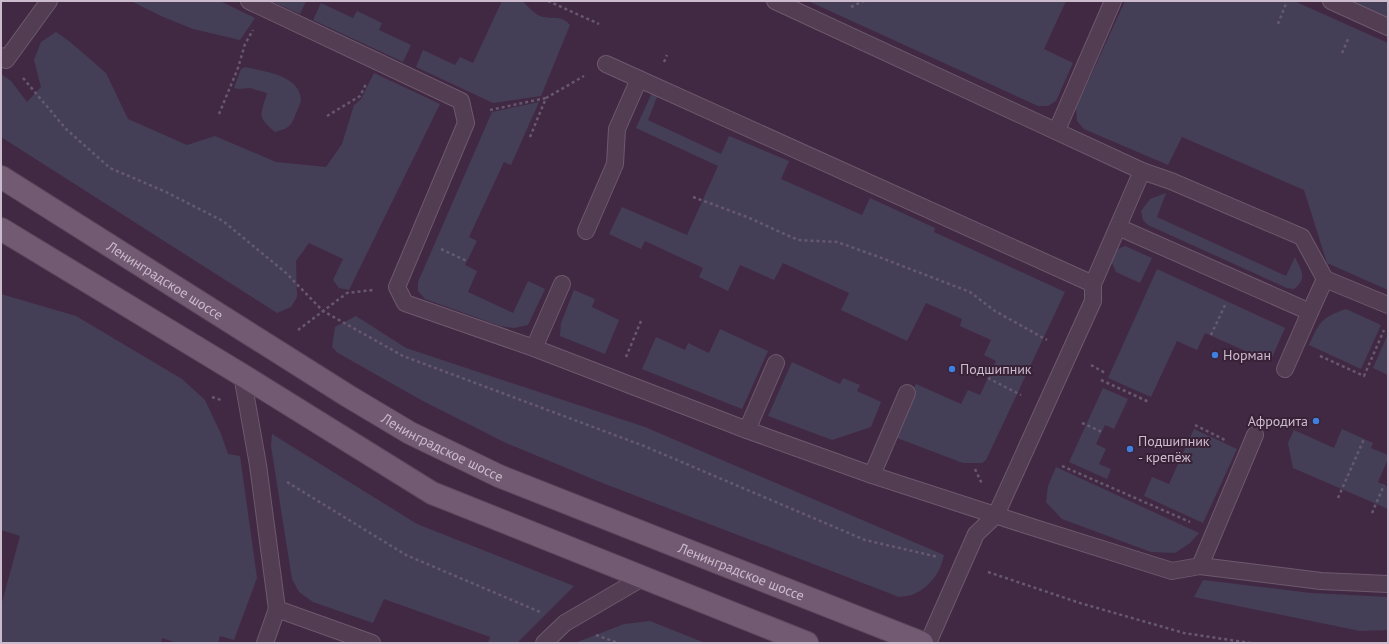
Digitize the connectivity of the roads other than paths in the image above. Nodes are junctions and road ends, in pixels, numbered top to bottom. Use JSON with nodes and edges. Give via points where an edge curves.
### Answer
{"nodes":[{"id":1,"x":48,"y":1,"type":"edge"},
{"id":2,"x":249,"y":1,"type":"edge"},
{"id":3,"x":776,"y":1,"type":"edge"},
{"id":4,"x":1113,"y":1,"type":"edge"},
{"id":5,"x":1331,"y":1,"type":"edge"},
{"id":6,"x":1388,"y":27,"type":"edge"},
{"id":7,"x":4,"y":58,"type":"edge"},
{"id":8,"x":606,"y":64,"type":"road end"},
{"id":9,"x":639,"y":79,"type":"junction"},
{"id":10,"x":1057,"y":130,"type":"junction"},
{"id":11,"x":1142,"y":171,"type":"junction"},
{"id":12,"x":1,"y":177,"type":"edge"},
{"id":13,"x":1118,"y":227,"type":"junction"},
{"id":14,"x":1,"y":229,"type":"edge"},
{"id":15,"x":586,"y":231,"type":"dead end"},
{"id":16,"x":1325,"y":279,"type":"junction"},
{"id":17,"x":562,"y":284,"type":"dead end"},
{"id":18,"x":1093,"y":284,"type":"junction"},
{"id":19,"x":1388,"y":305,"type":"edge"},
{"id":20,"x":1310,"y":312,"type":"junction"},
{"id":21,"x":534,"y":348,"type":"junction"},
{"id":22,"x":776,"y":363,"type":"dead end"},
{"id":23,"x":1285,"y":369,"type":"dead end"},
{"id":24,"x":242,"y":375,"type":"junction"},
{"id":25,"x":907,"y":393,"type":"dead end"},
{"id":26,"x":747,"y":430,"type":"junction"},
{"id":27,"x":1256,"y":435,"type":"dead end"},
{"id":28,"x":872,"y":475,"type":"junction"},
{"id":29,"x":996,"y":515,"type":"junction"},
{"id":30,"x":1200,"y":566,"type":"junction"},
{"id":31,"x":642,"y":578,"type":"junction"},
{"id":32,"x":1388,"y":584,"type":"edge"},
{"id":33,"x":278,"y":609,"type":"junction"},
{"id":34,"x":265,"y":643,"type":"edge"},
{"id":35,"x":372,"y":643,"type":"edge"},
{"id":36,"x":544,"y":643,"type":"edge"},
{"id":37,"x":807,"y":643,"type":"edge"},
{"id":38,"x":922,"y":643,"type":"edge"},
{"id":39,"x":928,"y":643,"type":"edge"}],
"edges":[{"from":1,"to":7,"type":"lane"},
{"from":2,"to":21,"type":"lane","via":[[461,101],[466,123],[397,287],[405,303]]},
{"from":3,"to":10,"type":"lane"},
{"from":4,"to":10,"type":"lane"},
{"from":5,"to":6,"type":"lane"},
{"from":8,"to":9,"type":"lane"},
{"from":9,"to":15,"type":"lane","via":[[617,130],[615,164]]},
{"from":9,"to":18,"type":"lane"},
{"from":10,"to":11,"type":"lane"},
{"from":11,"to":13,"type":"lane"},
{"from":11,"to":16,"type":"lane","via":[[1302,237]]},
{"from":12,"to":38,"type":"main road","name":"Ленинградское шоссе","via":[[348,396],[416,436],[499,476]]},
{"from":13,"to":18,"type":"lane"},
{"from":13,"to":20,"type":"lane"},
{"from":14,"to":24,"type":"main road"},
{"from":16,"to":19,"type":"lane"},
{"from":16,"to":20,"type":"lane"},
{"from":17,"to":21,"type":"lane"},
{"from":18,"to":29,"type":"lane","via":[[1093,301]]},
{"from":20,"to":23,"type":"lane"},
{"from":21,"to":26,"type":"lane"},
{"from":22,"to":26,"type":"lane"},
{"from":24,"to":31,"type":"main road","via":[[432,493]]},
{"from":24,"to":33,"type":"lane","via":[[258,465]]},
{"from":25,"to":28,"type":"lane"},
{"from":26,"to":28,"type":"lane"},
{"from":27,"to":30,"type":"lane"},
{"from":28,"to":29,"type":"lane"},
{"from":29,"to":30,"type":"lane","via":[[1172,571]]},
{"from":29,"to":39,"type":"lane","via":[[976,534]]},
{"from":30,"to":32,"type":"lane","via":[[1321,581]]},
{"from":31,"to":36,"type":"lane","via":[[565,623]]},
{"from":31,"to":37,"type":"main road"},
{"from":33,"to":34,"type":"lane"},
{"from":33,"to":35,"type":"lane"}]}
